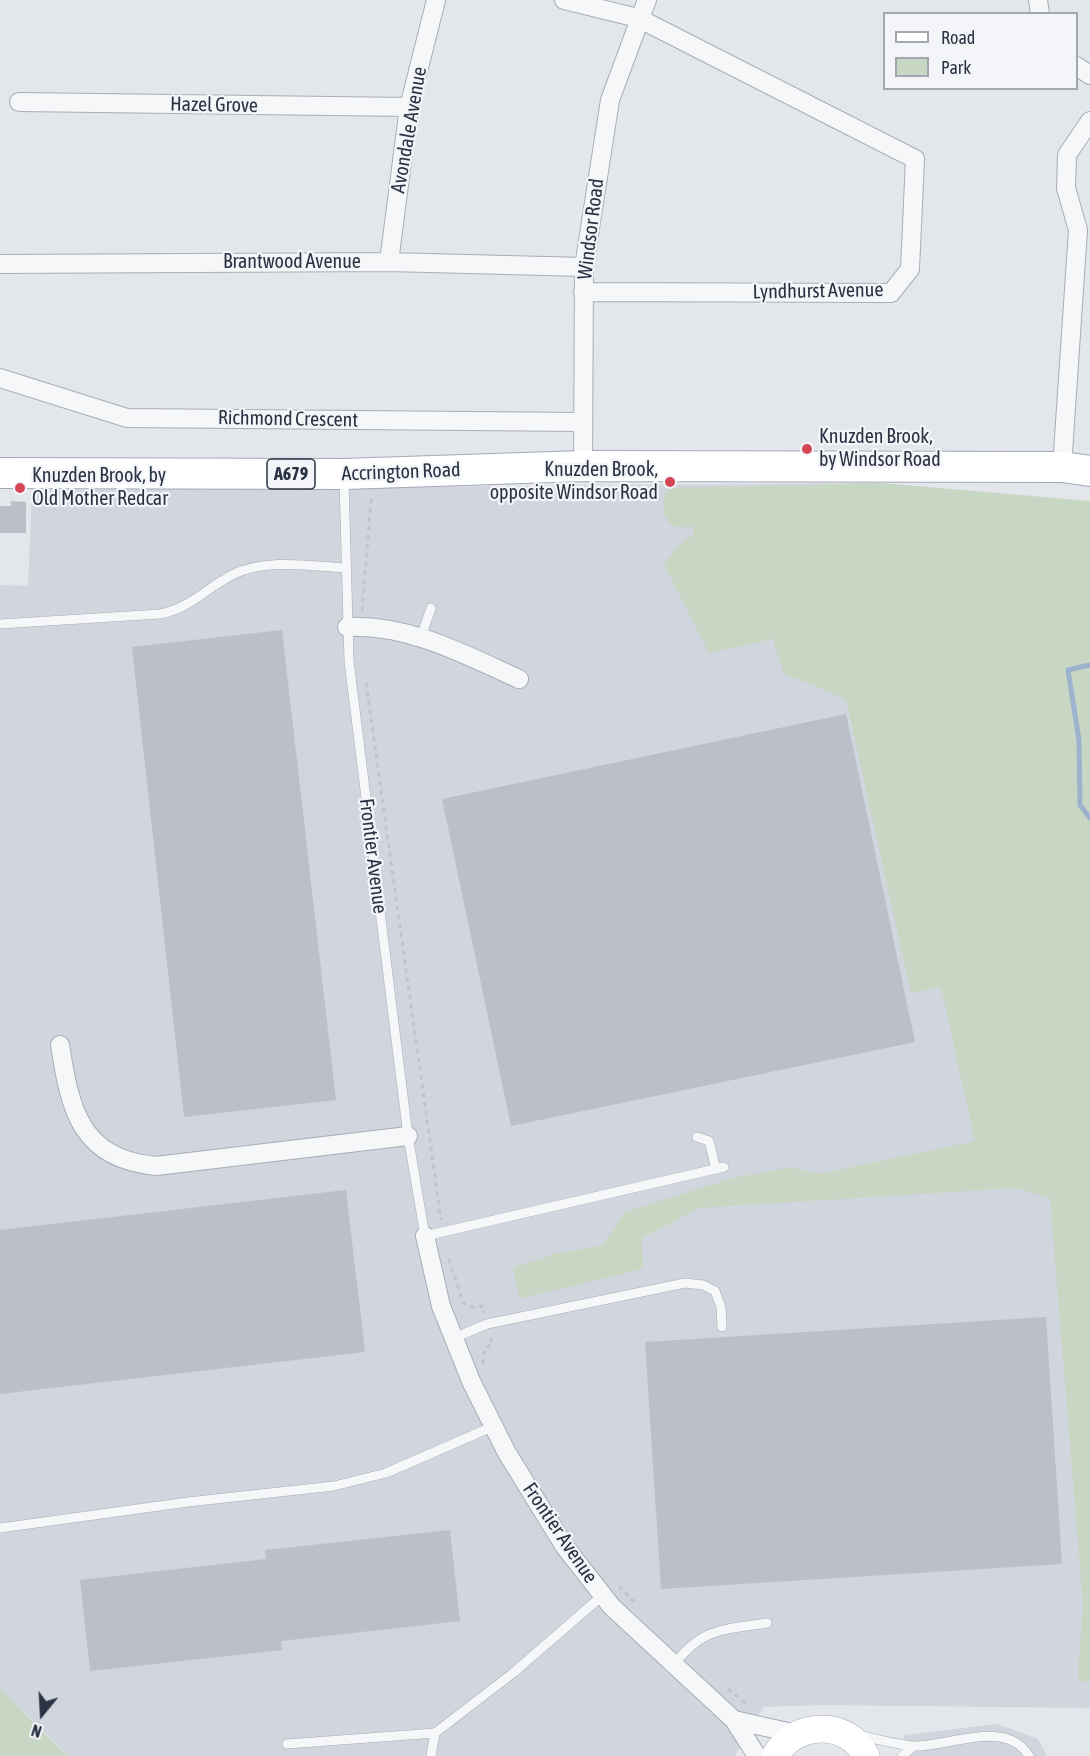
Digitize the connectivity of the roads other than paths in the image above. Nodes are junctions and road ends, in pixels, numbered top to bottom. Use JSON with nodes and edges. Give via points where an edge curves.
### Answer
{"nodes":[{"id":1,"x":436,"y":0,"type":"edge"},
{"id":2,"x":564,"y":0,"type":"edge"},
{"id":3,"x":647,"y":0,"type":"edge"},
{"id":4,"x":639,"y":18,"type":"junction"},
{"id":5,"x":19,"y":102,"type":"dead end"},
{"id":6,"x":410,"y":107,"type":"junction"},
{"id":7,"x":1090,"y":121,"type":"edge"},
{"id":8,"x":389,"y":262,"type":"junction"},
{"id":9,"x":0,"y":264,"type":"edge"},
{"id":10,"x":584,"y":267,"type":"junction"},
{"id":11,"x":583,"y":292,"type":"junction"},
{"id":12,"x":0,"y":378,"type":"edge"},
{"id":13,"x":582,"y":422,"type":"junction"},
{"id":14,"x":583,"y":466,"type":"junction"},
{"id":15,"x":1076,"y":469,"type":"edge"},
{"id":16,"x":0,"y":473,"type":"edge"},
{"id":17,"x":344,"y":474,"type":"junction"},
{"id":18,"x":346,"y":568,"type":"junction"},
{"id":19,"x":431,"y":608,"type":"dead end"},
{"id":20,"x":0,"y":624,"type":"edge"},
{"id":21,"x":353,"y":627,"type":"junction"},
{"id":22,"x":421,"y":637,"type":"junction"},
{"id":23,"x":519,"y":679,"type":"dead end"},
{"id":24,"x":60,"y":1045,"type":"dead end"},
{"id":25,"x":408,"y":1136,"type":"junction"},
{"id":26,"x":698,"y":1137,"type":"dead end"},
{"id":27,"x":434,"y":1234,"type":"junction"},
{"id":28,"x":722,"y":1327,"type":"dead end"},
{"id":29,"x":454,"y":1338,"type":"junction"},
{"id":30,"x":494,"y":1426,"type":"junction"},
{"id":31,"x":0,"y":1528,"type":"edge"},
{"id":32,"x":608,"y":1588,"type":"junction"},
{"id":33,"x":767,"y":1623,"type":"dead end"},
{"id":34,"x":674,"y":1666,"type":"junction"},
{"id":35,"x":734,"y":1720,"type":"junction"},
{"id":36,"x":842,"y":1733,"type":"junction"},
{"id":37,"x":435,"y":1734,"type":"junction"},
{"id":38,"x":797,"y":1734,"type":"junction"},
{"id":39,"x":287,"y":1744,"type":"dead end"},
{"id":40,"x":914,"y":1746,"type":"junction"},
{"id":41,"x":431,"y":1756,"type":"edge"},
{"id":42,"x":758,"y":1756,"type":"edge"},
{"id":43,"x":775,"y":1756,"type":"edge"},
{"id":44,"x":866,"y":1756,"type":"edge"},
{"id":45,"x":902,"y":1756,"type":"edge"},
{"id":46,"x":1029,"y":1756,"type":"edge"}],
"edges":[{"from":1,"to":6,"type":"street","name":"Avondale Avenue"},
{"from":2,"to":4,"type":"street"},
{"from":3,"to":4,"type":"street","name":"Windsor Road"},
{"from":4,"to":10,"type":"street","name":"Windsor Road","via":[[610,100]]},
{"from":4,"to":11,"type":"street","name":"Lyndhurst Avenue","via":[[915,159],[910,269],[891,293]]},
{"from":5,"to":6,"type":"street","name":"Hazel Grove"},
{"from":6,"to":8,"type":"street","name":"Avondale Avenue"},
{"from":7,"to":15,"type":"street","via":[[1067,155],[1066,188],[1078,230]]},
{"from":8,"to":9,"type":"street","name":"Brantwood Avenue"},
{"from":8,"to":10,"type":"street","name":"Brantwood Avenue"},
{"from":10,"to":11,"type":"street","name":"Windsor Road"},
{"from":11,"to":13,"type":"street","name":"Windsor Road"},
{"from":12,"to":13,"type":"street","name":"Richmond Crescent","via":[[128,418]]},
{"from":13,"to":14,"type":"street","name":"Windsor Road"},
{"from":14,"to":15,"type":"main road","name":"Accrington Road","number":"A679"},
{"from":14,"to":17,"type":"main road","name":"Accrington Road","number":"A679"},
{"from":16,"to":17,"type":"main road","name":"Accrington Road","number":"A679"},
{"from":17,"to":18,"type":"lane","name":"Frontier Avenue"},
{"from":18,"to":20,"type":"lane","via":[[266,566],[234,574],[180,609],[160,614]]},
{"from":18,"to":21,"type":"lane","name":"Frontier Avenue"},
{"from":19,"to":22,"type":"lane"},
{"from":21,"to":22,"type":"street"},
{"from":21,"to":25,"type":"lane","name":"Frontier Avenue"},
{"from":22,"to":23,"type":"street"},
{"from":24,"to":25,"type":"street","via":[[70,1103],[83,1126],[107,1152],[139,1165]]},
{"from":25,"to":27,"type":"lane","name":"Frontier Avenue"},
{"from":26,"to":27,"type":"lane","via":[[709,1142],[720,1168]]},
{"from":27,"to":29,"type":"street","name":"Frontier Avenue","via":[[441,1306]]},
{"from":28,"to":29,"type":"lane","via":[[721,1307],[714,1291],[704,1285],[685,1283],[487,1324]]},
{"from":29,"to":30,"type":"street","name":"Frontier Avenue"},
{"from":30,"to":31,"type":"lane","via":[[386,1473],[334,1486]]},
{"from":30,"to":32,"type":"street","name":"Frontier Avenue","via":[[566,1547]]},
{"from":32,"to":34,"type":"street","name":"Frontier Avenue"},
{"from":32,"to":37,"type":"lane","via":[[513,1673]]},
{"from":33,"to":34,"type":"lane","via":[[711,1632],[691,1644]]},
{"from":34,"to":35,"type":"street","name":"Frontier Avenue"},
{"from":35,"to":38,"type":"street","name":"Frontier Avenue"},
{"from":35,"to":42,"type":"street","name":"Frontier Avenue"},
{"from":36,"to":38,"type":"street","via":[[827,1728]]},
{"from":36,"to":40,"type":"lane"},
{"from":36,"to":44,"type":"street","via":[[855,1741]]},
{"from":37,"to":39,"type":"lane"},
{"from":37,"to":41,"type":"lane"},
{"from":38,"to":43,"type":"street"},
{"from":40,"to":45,"type":"lane"},
{"from":40,"to":46,"type":"lane","via":[[976,1737],[1005,1738],[1019,1743]]}]}
